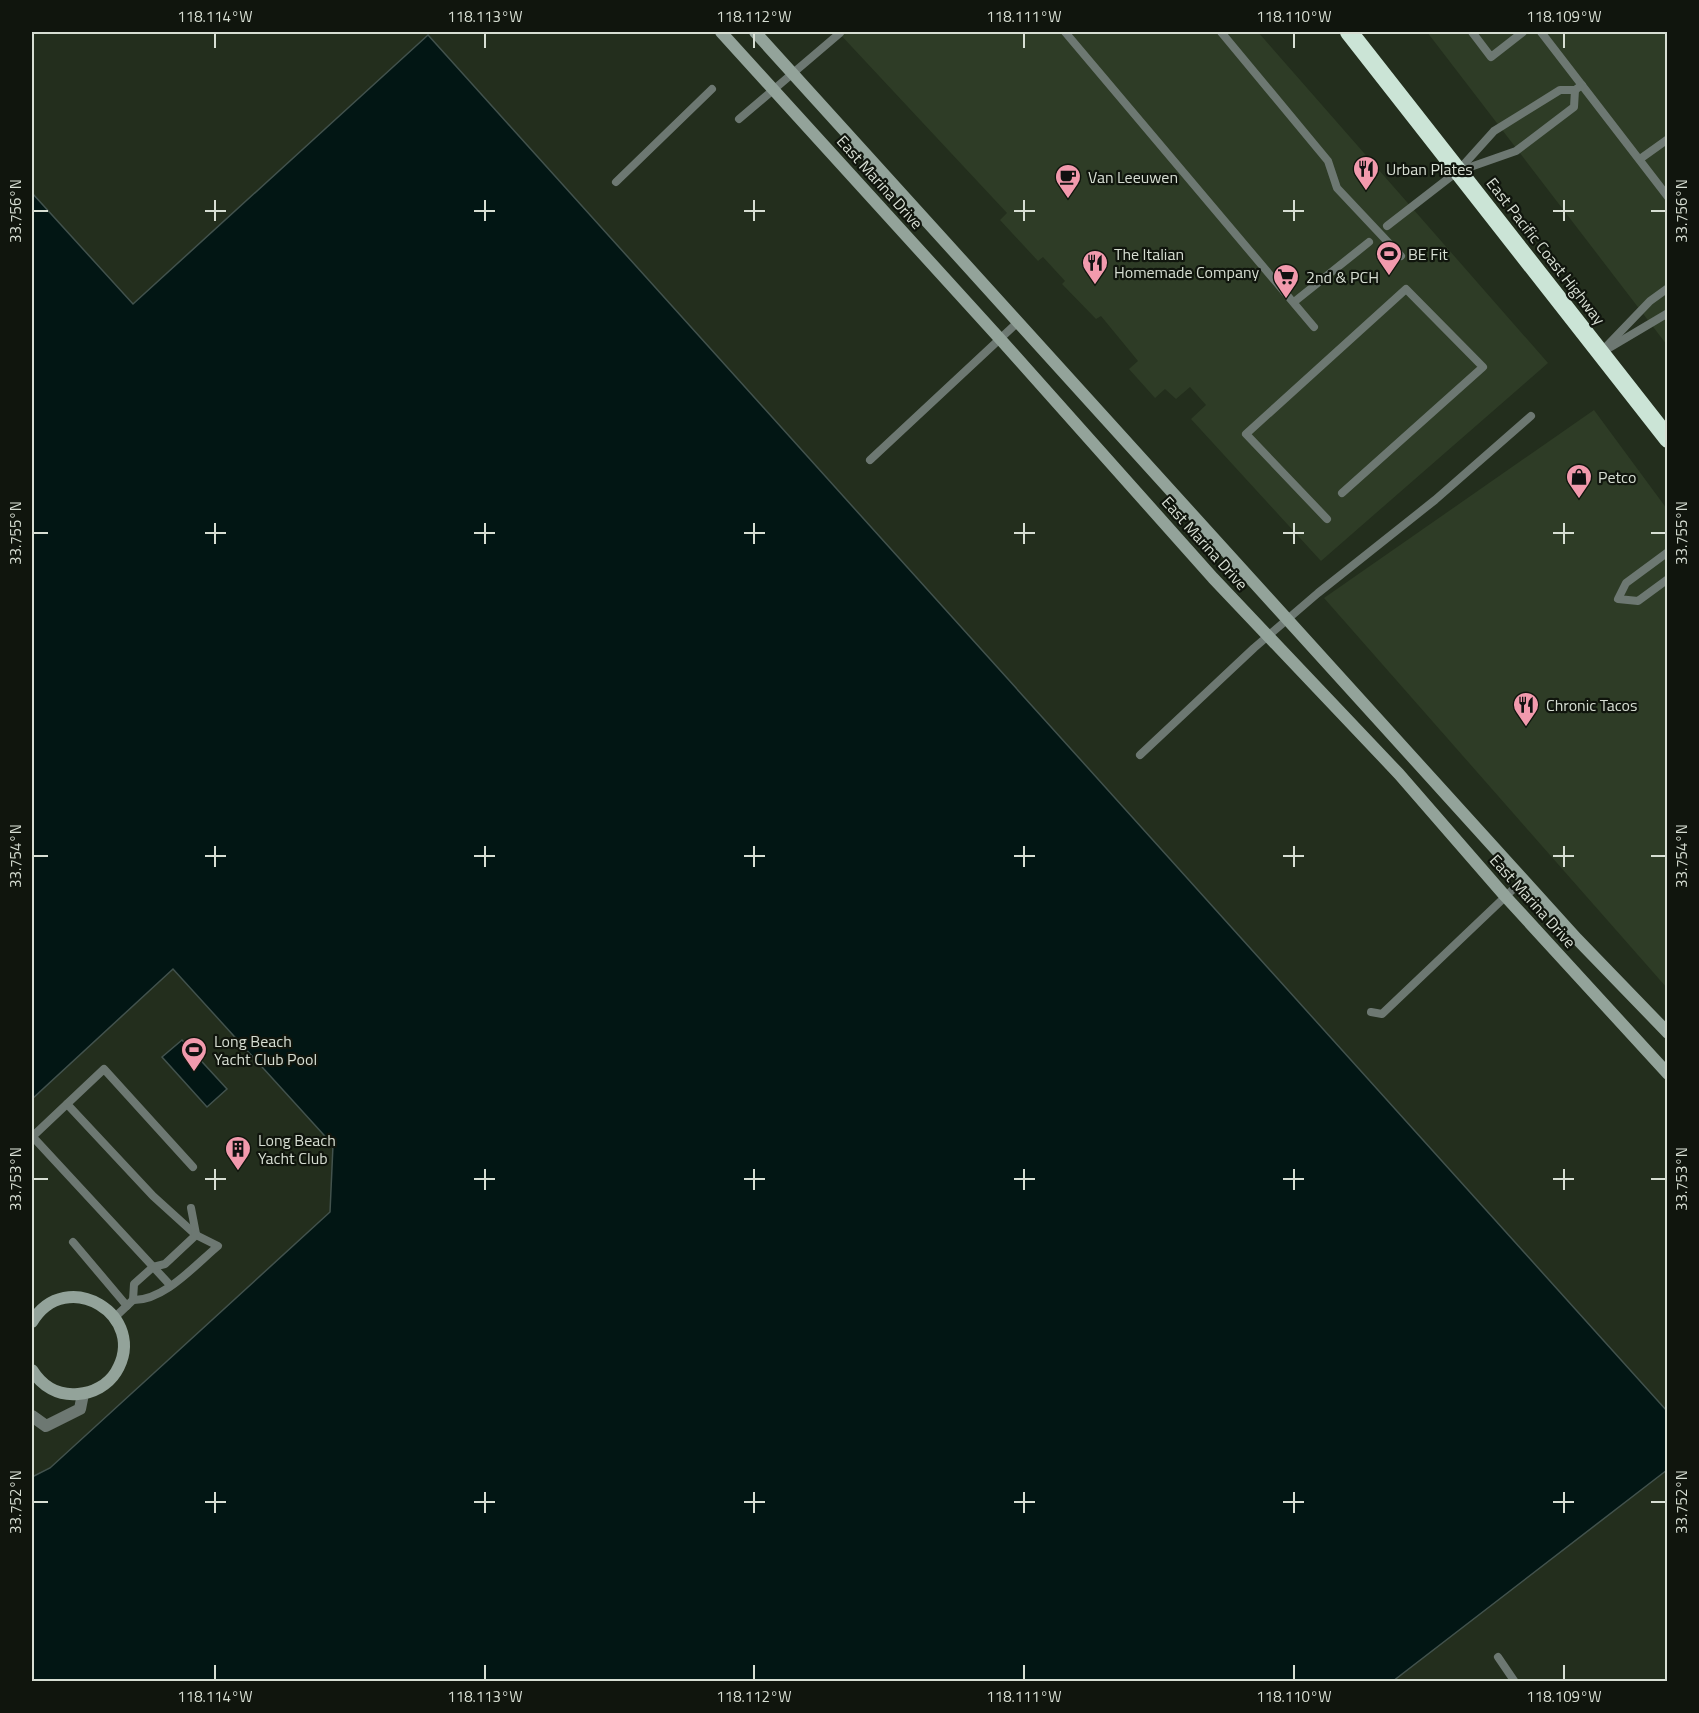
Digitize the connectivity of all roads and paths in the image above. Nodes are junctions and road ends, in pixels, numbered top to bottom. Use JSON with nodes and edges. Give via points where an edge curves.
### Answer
{"nodes":[{"id":1,"x":721,"y":32,"type":"edge"},
{"id":2,"x":755,"y":32,"type":"edge"},
{"id":3,"x":1065,"y":32,"type":"edge"},
{"id":4,"x":1221,"y":32,"type":"edge"},
{"id":5,"x":1349,"y":32,"type":"edge"},
{"id":6,"x":1472,"y":32,"type":"edge"},
{"id":7,"x":1523,"y":32,"type":"edge"},
{"id":8,"x":1541,"y":32,"type":"edge"},
{"id":9,"x":840,"y":33,"type":"dead end"},
{"id":10,"x":793,"y":72,"type":"junction"},
{"id":11,"x":712,"y":88,"type":"dead end"},
{"id":12,"x":1578,"y":88,"type":"junction"},
{"id":13,"x":773,"y":89,"type":"junction"},
{"id":14,"x":739,"y":118,"type":"dead end"},
{"id":15,"x":1668,"y":139,"type":"edge"},
{"id":16,"x":1640,"y":159,"type":"junction"},
{"id":17,"x":1458,"y":171,"type":"junction"},
{"id":18,"x":616,"y":182,"type":"dead end"},
{"id":19,"x":1668,"y":197,"type":"edge"},
{"id":20,"x":1387,"y":226,"type":"dead end"},
{"id":21,"x":1369,"y":242,"type":"dead end"},
{"id":22,"x":1401,"y":256,"type":"dead end"},
{"id":23,"x":1668,"y":288,"type":"edge"},
{"id":24,"x":1294,"y":302,"type":"junction"},
{"id":25,"x":1668,"y":313,"type":"edge"},
{"id":26,"x":1017,"y":323,"type":"junction"},
{"id":27,"x":1314,"y":327,"type":"dead end"},
{"id":28,"x":1001,"y":340,"type":"junction"},
{"id":29,"x":1601,"y":352,"type":"junction"},
{"id":30,"x":1531,"y":416,"type":"dead end"},
{"id":31,"x":1668,"y":439,"type":"edge"},
{"id":32,"x":870,"y":460,"type":"dead end"},
{"id":33,"x":1342,"y":493,"type":"dead end"},
{"id":34,"x":1327,"y":519,"type":"dead end"},
{"id":35,"x":1668,"y":552,"type":"edge"},
{"id":36,"x":1668,"y":579,"type":"edge"},
{"id":37,"x":1288,"y":620,"type":"junction"},
{"id":38,"x":1270,"y":635,"type":"junction"},
{"id":39,"x":1140,"y":755,"type":"dead end"},
{"id":40,"x":1524,"y":879,"type":"junction"},
{"id":41,"x":1505,"y":896,"type":"junction"},
{"id":42,"x":1371,"y":1012,"type":"dead end"},
{"id":43,"x":1668,"y":1033,"type":"edge"},
{"id":44,"x":1668,"y":1074,"type":"edge"},
{"id":45,"x":67,"y":1104,"type":"junction"},
{"id":46,"x":32,"y":1136,"type":"edge"},
{"id":47,"x":193,"y":1167,"type":"dead end"},
{"id":48,"x":191,"y":1208,"type":"dead end"},
{"id":49,"x":196,"y":1235,"type":"junction"},
{"id":50,"x":74,"y":1242,"type":"dead end"},
{"id":51,"x":153,"y":1267,"type":"junction"},
{"id":52,"x":170,"y":1285,"type":"junction"},
{"id":53,"x":130,"y":1303,"type":"junction"},
{"id":54,"x":38,"y":1306,"type":"edge"},
{"id":55,"x":114,"y":1318,"type":"junction"},
{"id":56,"x":32,"y":1322,"type":"edge"},
{"id":57,"x":32,"y":1370,"type":"edge"},
{"id":58,"x":83,"y":1394,"type":"junction"},
{"id":59,"x":32,"y":1416,"type":"edge"},
{"id":60,"x":1498,"y":1657,"type":"dead end"},
{"id":61,"x":1515,"y":1682,"type":"edge"}],
"edges":[{"from":1,"to":13,"type":"main road","name":"East Marina Drive"},
{"from":2,"to":10,"type":"main road","name":"East Marina Drive"},
{"from":3,"to":24,"type":"lane"},
{"from":4,"to":22,"type":"lane","via":[[1328,161],[1338,188]]},
{"from":5,"to":17,"type":"highway","name":"East Pacific Coast Highway"},
{"from":6,"to":7,"type":"lane","via":[[1491,57]]},
{"from":8,"to":12,"type":"lane"},
{"from":9,"to":10,"type":"lane"},
{"from":10,"to":13,"type":"lane"},
{"from":10,"to":26,"type":"main road","name":"East Marina Drive"},
{"from":11,"to":18,"type":"lane"},
{"from":12,"to":16,"type":"lane"},
{"from":12,"to":17,"type":"lane","via":[[1560,90],[1494,131]]},
{"from":12,"to":17,"type":"lane","via":[[1574,107],[1516,151]]},
{"from":13,"to":14,"type":"lane"},
{"from":13,"to":28,"type":"main road","name":"East Marina Drive"},
{"from":15,"to":16,"type":"lane"},
{"from":16,"to":19,"type":"lane"},
{"from":17,"to":20,"type":"lane"},
{"from":17,"to":29,"type":"highway","name":"East Pacific Coast Highway"},
{"from":21,"to":24,"type":"lane"},
{"from":23,"to":29,"type":"lane","via":[[1650,301]]},
{"from":24,"to":27,"type":"lane"},
{"from":25,"to":29,"type":"lane"},
{"from":26,"to":28,"type":"lane"},
{"from":26,"to":37,"type":"main road","name":"East Marina Drive"},
{"from":28,"to":32,"type":"lane"},
{"from":28,"to":38,"type":"main road","name":"East Marina Drive","via":[[1213,578]]},
{"from":29,"to":31,"type":"highway","name":"East Pacific Coast Highway"},
{"from":30,"to":37,"type":"lane"},
{"from":33,"to":34,"type":"lane","via":[[1483,368],[1406,289],[1246,434]]},
{"from":35,"to":36,"type":"lane","via":[[1626,583],[1618,599],[1638,601]]},
{"from":37,"to":38,"type":"lane"},
{"from":37,"to":40,"type":"main road","name":"East Marina Drive"},
{"from":38,"to":39,"type":"lane"},
{"from":38,"to":41,"type":"main road","name":"East Marina Drive"},
{"from":40,"to":41,"type":"lane"},
{"from":40,"to":43,"type":"main road","name":"East Marina Drive"},
{"from":41,"to":42,"type":"lane","via":[[1382,1014]]},
{"from":41,"to":44,"type":"main road","name":"East Marina Drive"},
{"from":45,"to":46,"type":"lane"},
{"from":45,"to":47,"type":"lane","via":[[104,1069]]},
{"from":45,"to":49,"type":"lane","via":[[153,1196]]},
{"from":46,"to":51,"type":"lane"},
{"from":48,"to":49,"type":"lane"},
{"from":49,"to":51,"type":"lane","via":[[165,1264]]},
{"from":49,"to":52,"type":"lane","via":[[218,1246]]},
{"from":50,"to":53,"type":"lane"},
{"from":51,"to":52,"type":"lane"},
{"from":51,"to":53,"type":"lane","via":[[134,1284]]},
{"from":52,"to":53,"type":"lane","via":[[148,1299]]},
{"from":53,"to":55,"type":"lane"},
{"from":54,"to":55,"type":"main road","via":[[78,1297],[101,1305]]},
{"from":54,"to":56,"type":"main road"},
{"from":55,"to":58,"type":"main road","via":[[123,1341],[120,1365],[105,1384]]},
{"from":57,"to":58,"type":"main road","via":[[53,1390]]},
{"from":58,"to":59,"type":"street","via":[[80,1409],[46,1425]]},
{"from":60,"to":61,"type":"lane"}]}
